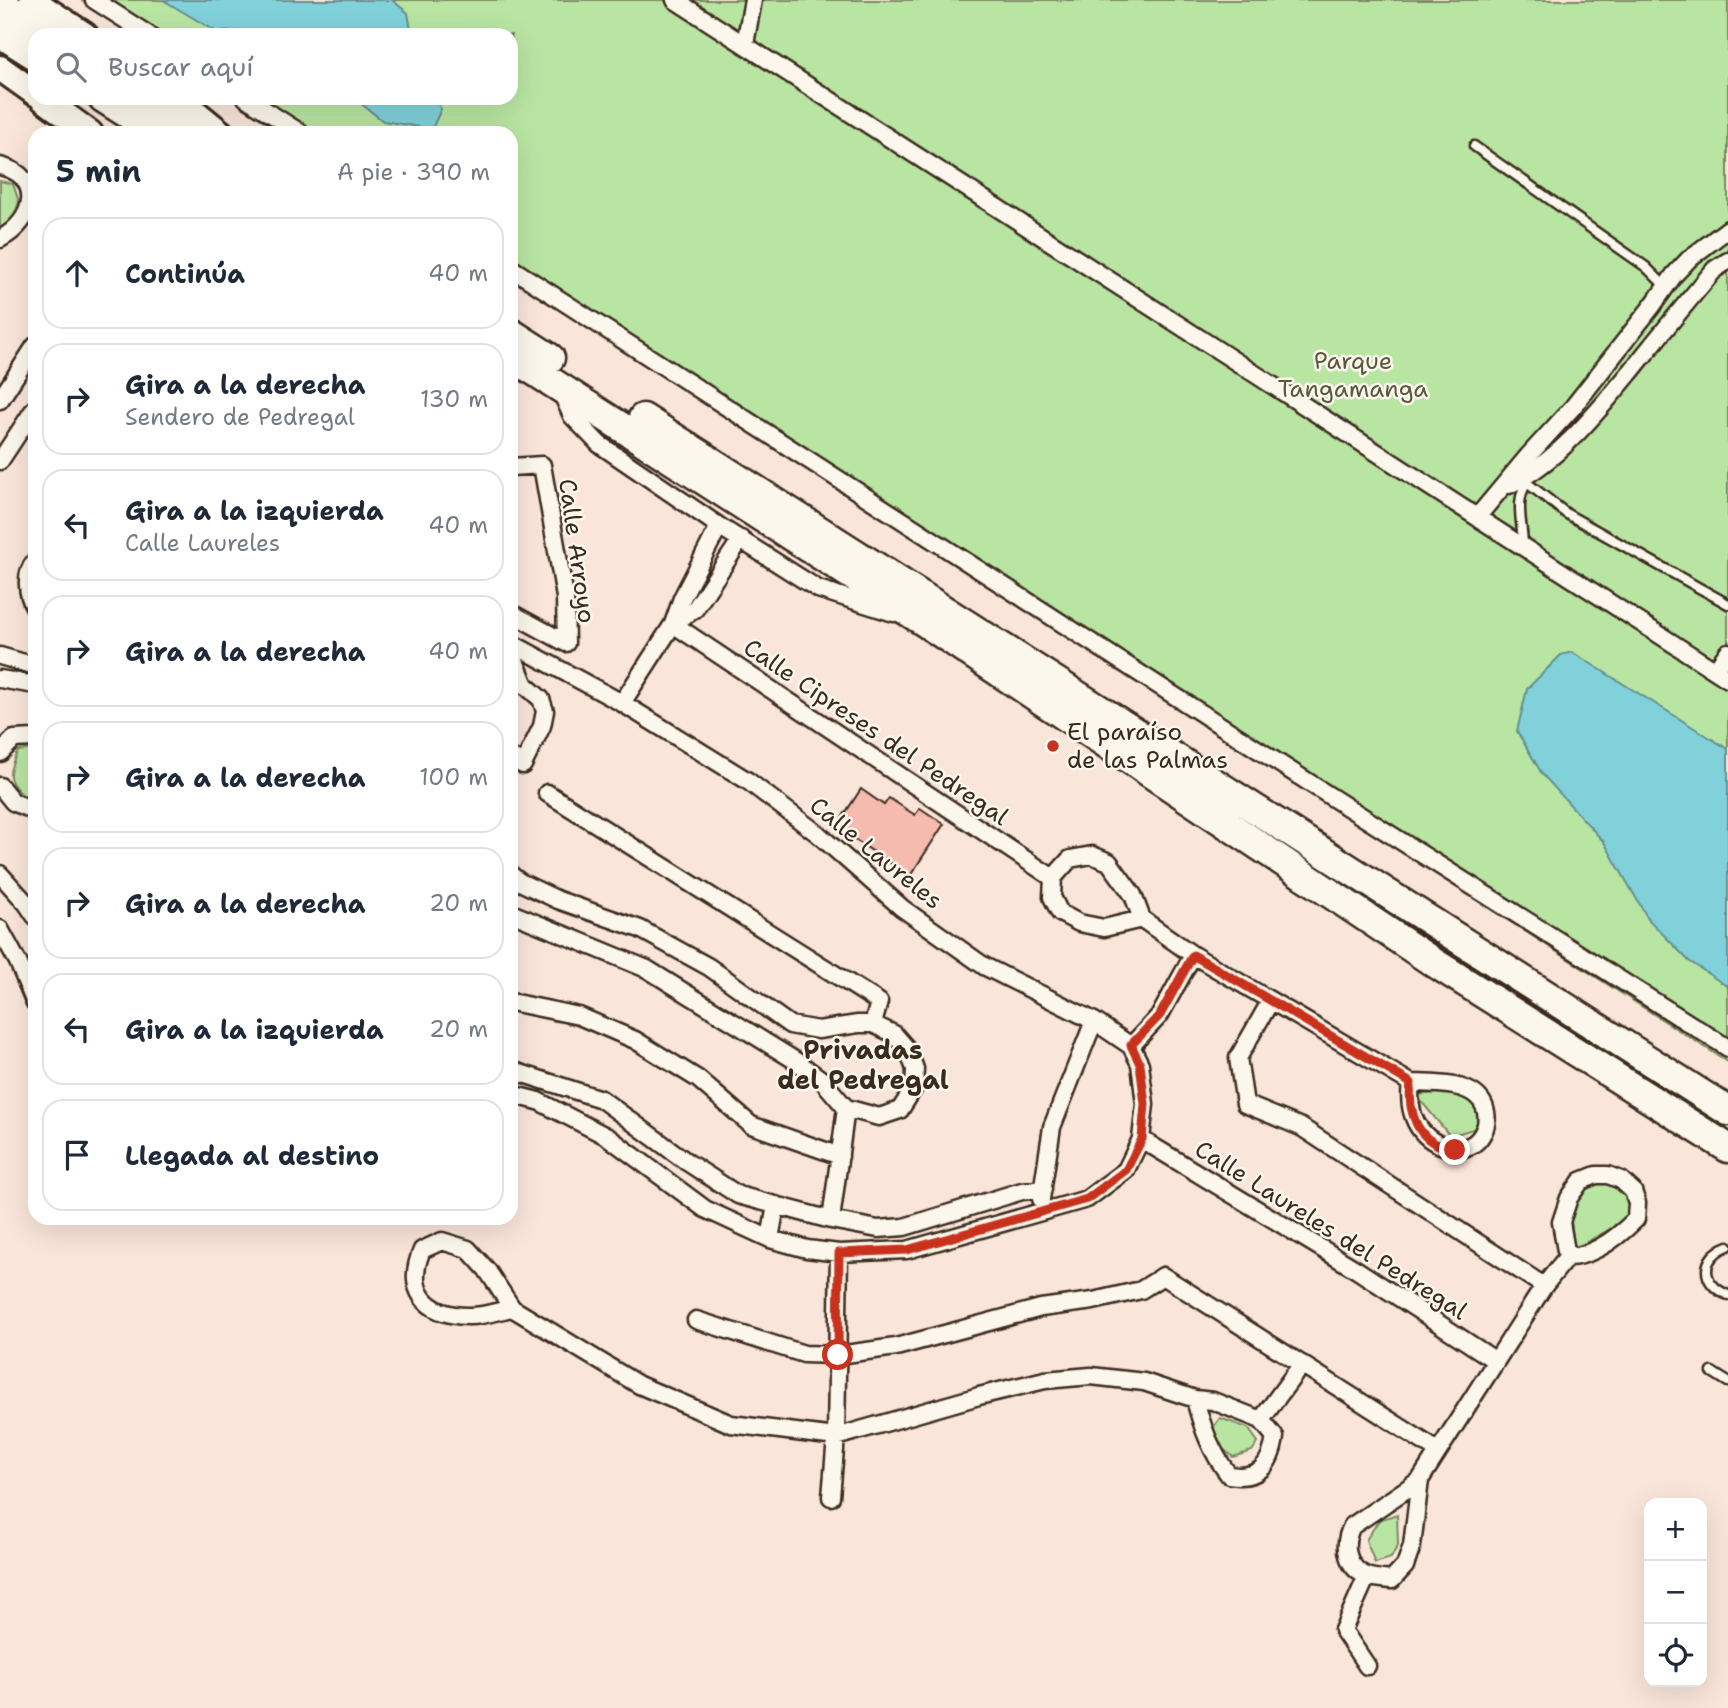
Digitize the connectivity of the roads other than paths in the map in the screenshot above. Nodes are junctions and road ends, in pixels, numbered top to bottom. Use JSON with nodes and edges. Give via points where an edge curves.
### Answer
{"nodes":[{"id":1,"x":32,"y":0,"type":"edge"},
{"id":2,"x":94,"y":0,"type":"edge"},
{"id":3,"x":675,"y":0,"type":"edge"},
{"id":4,"x":753,"y":0,"type":"edge"},
{"id":5,"x":0,"y":3,"type":"edge"},
{"id":6,"x":38,"y":28,"type":"edge"},
{"id":7,"x":74,"y":28,"type":"edge"},
{"id":8,"x":138,"y":28,"type":"edge"},
{"id":9,"x":0,"y":33,"type":"edge"},
{"id":10,"x":745,"y":44,"type":"junction"},
{"id":11,"x":28,"y":51,"type":"edge"},
{"id":12,"x":0,"y":68,"type":"edge"},
{"id":13,"x":28,"y":88,"type":"edge"},
{"id":14,"x":52,"y":105,"type":"edge"},
{"id":15,"x":114,"y":105,"type":"edge"},
{"id":16,"x":157,"y":105,"type":"edge"},
{"id":17,"x":187,"y":105,"type":"edge"},
{"id":18,"x":257,"y":105,"type":"edge"},
{"id":19,"x":80,"y":126,"type":"edge"},
{"id":20,"x":147,"y":126,"type":"edge"},
{"id":21,"x":189,"y":126,"type":"edge"},
{"id":22,"x":212,"y":126,"type":"edge"},
{"id":23,"x":290,"y":126,"type":"edge"},
{"id":24,"x":1474,"y":146,"type":"dead end"},
{"id":25,"x":0,"y":166,"type":"edge"},
{"id":26,"x":28,"y":188,"type":"edge"},
{"id":27,"x":28,"y":202,"type":"edge"},
{"id":28,"x":1728,"y":229,"type":"edge"},
{"id":29,"x":0,"y":239,"type":"edge"},
{"id":30,"x":1728,"y":261,"type":"edge"},
{"id":31,"x":518,"y":273,"type":"edge"},
{"id":32,"x":1664,"y":286,"type":"junction"},
{"id":33,"x":518,"y":337,"type":"edge"},
{"id":34,"x":28,"y":356,"type":"edge"},
{"id":35,"x":518,"y":361,"type":"edge"},
{"id":36,"x":21,"y":367,"type":"junction"},
{"id":37,"x":0,"y":377,"type":"edge"},
{"id":38,"x":559,"y":387,"type":"junction"},
{"id":39,"x":0,"y":400,"type":"edge"},
{"id":40,"x":28,"y":419,"type":"edge"},
{"id":41,"x":0,"y":461,"type":"edge"},
{"id":42,"x":518,"y":467,"type":"edge"},
{"id":43,"x":1521,"y":478,"type":"junction"},
{"id":44,"x":1478,"y":516,"type":"junction"},
{"id":45,"x":719,"y":526,"type":"junction"},
{"id":46,"x":740,"y":539,"type":"junction"},
{"id":47,"x":1523,"y":546,"type":"junction"},
{"id":48,"x":1728,"y":604,"type":"edge"},
{"id":49,"x":518,"y":617,"type":"edge"},
{"id":50,"x":926,"y":623,"type":"junction"},
{"id":51,"x":673,"y":624,"type":"junction"},
{"id":52,"x":518,"y":647,"type":"edge"},
{"id":53,"x":1728,"y":652,"type":"edge"},
{"id":54,"x":0,"y":656,"type":"edge"},
{"id":55,"x":28,"y":664,"type":"edge"},
{"id":56,"x":518,"y":668,"type":"edge"},
{"id":57,"x":1721,"y":674,"type":"edge"},
{"id":58,"x":0,"y":679,"type":"edge"},
{"id":59,"x":518,"y":680,"type":"edge"},
{"id":60,"x":28,"y":684,"type":"edge"},
{"id":61,"x":525,"y":685,"type":"junction"},
{"id":62,"x":622,"y":703,"type":"junction"},
{"id":63,"x":28,"y":738,"type":"edge"},
{"id":64,"x":0,"y":752,"type":"edge"},
{"id":65,"x":518,"y":759,"type":"edge"},
{"id":66,"x":0,"y":786,"type":"edge"},
{"id":67,"x":547,"y":793,"type":"dead end"},
{"id":68,"x":28,"y":808,"type":"edge"},
{"id":69,"x":0,"y":874,"type":"edge"},
{"id":70,"x":1053,"y":878,"type":"junction"},
{"id":71,"x":518,"y":880,"type":"edge"},
{"id":72,"x":28,"y":906,"type":"edge"},
{"id":73,"x":518,"y":917,"type":"edge"},
{"id":74,"x":1142,"y":919,"type":"junction"},
{"id":75,"x":0,"y":929,"type":"edge"},
{"id":76,"x":1193,"y":955,"type":"junction"},
{"id":77,"x":28,"y":985,"type":"edge"},
{"id":78,"x":1269,"y":1002,"type":"junction"},
{"id":79,"x":518,"y":1003,"type":"edge"},
{"id":80,"x":1094,"y":1021,"type":"junction"},
{"id":81,"x":873,"y":1024,"type":"junction"},
{"id":82,"x":1131,"y":1045,"type":"junction"},
{"id":83,"x":1728,"y":1048,"type":"edge"},
{"id":84,"x":518,"y":1071,"type":"edge"},
{"id":85,"x":549,"y":1081,"type":"junction"},
{"id":86,"x":1411,"y":1083,"type":"junction"},
{"id":87,"x":518,"y":1096,"type":"edge"},
{"id":88,"x":538,"y":1101,"type":"junction"},
{"id":89,"x":846,"y":1108,"type":"junction"},
{"id":90,"x":1728,"y":1111,"type":"edge"},
{"id":91,"x":622,"y":1114,"type":"junction"},
{"id":92,"x":608,"y":1137,"type":"junction"},
{"id":93,"x":1142,"y":1139,"type":"junction"},
{"id":94,"x":1727,"y":1149,"type":"edge"},
{"id":95,"x":840,"y":1156,"type":"junction"},
{"id":96,"x":687,"y":1162,"type":"junction"},
{"id":97,"x":675,"y":1186,"type":"junction"},
{"id":98,"x":1043,"y":1189,"type":"junction"},
{"id":99,"x":776,"y":1205,"type":"junction"},
{"id":100,"x":1039,"y":1213,"type":"junction"},
{"id":101,"x":831,"y":1220,"type":"junction"},
{"id":102,"x":904,"y":1227,"type":"junction"},
{"id":103,"x":770,"y":1239,"type":"junction"},
{"id":104,"x":1728,"y":1245,"type":"edge"},
{"id":105,"x":907,"y":1250,"type":"junction"},
{"id":106,"x":839,"y":1253,"type":"junction"},
{"id":107,"x":1567,"y":1257,"type":"junction"},
{"id":108,"x":1544,"y":1286,"type":"junction"},
{"id":109,"x":1728,"y":1295,"type":"edge"},
{"id":110,"x":512,"y":1308,"type":"junction"},
{"id":111,"x":696,"y":1320,"type":"dead end"},
{"id":112,"x":838,"y":1355,"type":"junction"},
{"id":113,"x":1496,"y":1361,"type":"junction"},
{"id":114,"x":1302,"y":1364,"type":"junction"},
{"id":115,"x":1712,"y":1372,"type":"dead end"},
{"id":116,"x":1728,"y":1382,"type":"edge"},
{"id":117,"x":1195,"y":1399,"type":"junction"},
{"id":118,"x":1261,"y":1420,"type":"junction"},
{"id":119,"x":836,"y":1437,"type":"junction"},
{"id":120,"x":1438,"y":1451,"type":"junction"},
{"id":121,"x":1420,"y":1480,"type":"junction"},
{"id":122,"x":831,"y":1497,"type":"dead end"},
{"id":123,"x":1367,"y":1576,"type":"junction"},
{"id":124,"x":1367,"y":1667,"type":"dead end"}],
"edges":[{"from":1,"to":7,"type":"main road"},
{"from":2,"to":8,"type":"street"},
{"from":3,"to":10,"type":"street"},
{"from":4,"to":10,"type":"street"},
{"from":5,"to":6,"type":"highway"},
{"from":9,"to":11,"type":"highway"},
{"from":10,"to":44,"type":"street"},
{"from":12,"to":13,"type":"main road"},
{"from":14,"to":19,"type":"main road"},
{"from":15,"to":20,"type":"highway"},
{"from":16,"to":21,"type":"highway"},
{"from":17,"to":22,"type":"main road"},
{"from":18,"to":23,"type":"street"},
{"from":24,"to":32,"type":"lane","via":[[1646,267]]},
{"from":25,"to":26,"type":"street","via":[[22,174]]},
{"from":27,"to":29,"type":"street","via":[[25,217]]},
{"from":28,"to":32,"type":"street","via":[[1690,258]]},
{"from":30,"to":43,"type":"street","via":[[1696,291],[1592,418]]},
{"from":31,"to":83,"type":"street"},
{"from":32,"to":43,"type":"street"},
{"from":33,"to":90,"type":"highway"},
{"from":34,"to":36,"type":"street"},
{"from":35,"to":38,"type":"highway"},
{"from":36,"to":37,"type":"street"},
{"from":36,"to":39,"type":"street"},
{"from":38,"to":45,"type":"street","via":[[572,416],[599,444]]},
{"from":38,"to":50,"type":"highway"},
{"from":40,"to":41,"type":"street"},
{"from":42,"to":49,"type":"street","name":"Calle Arroyo","via":[[542,465],[565,597],[566,643]]},
{"from":43,"to":44,"type":"street","via":[[1502,488]]},
{"from":43,"to":47,"type":"lane"},
{"from":43,"to":48,"type":"lane","via":[[1567,513]]},
{"from":44,"to":47,"type":"street"},
{"from":45,"to":46,"type":"street"},
{"from":45,"to":51,"type":"street"},
{"from":46,"to":50,"type":"street","via":[[818,589]]},
{"from":46,"to":51,"type":"street","via":[[695,609]]},
{"from":47,"to":57,"type":"street"},
{"from":50,"to":94,"type":"highway","via":[[1430,960]]},
{"from":51,"to":62,"type":"street"},
{"from":51,"to":70,"type":"street","name":"Calle Cipreses del Pedregal"},
{"from":52,"to":62,"type":"street","name":"Calle Laureles"},
{"from":53,"to":57,"type":"street"},
{"from":54,"to":55,"type":"street"},
{"from":56,"to":61,"type":"street"},
{"from":58,"to":60,"type":"street"},
{"from":59,"to":61,"type":"street"},
{"from":61,"to":65,"type":"street","via":[[541,699],[545,718]]},
{"from":62,"to":80,"type":"street","name":"Calle Laureles","via":[[748,780],[902,908],[984,966]]},
{"from":63,"to":64,"type":"street","via":[[14,739]]},
{"from":66,"to":68,"type":"street","via":[[13,802]]},
{"from":67,"to":81,"type":"street","via":[[878,1002]]},
{"from":69,"to":72,"type":"street"},
{"from":70,"to":74,"type":"street","via":[[1052,897],[1060,913],[1079,923],[1104,928]]},
{"from":70,"to":74,"type":"street","via":[[1070,859],[1093,855],[1109,862],[1133,895]]},
{"from":71,"to":81,"type":"street","via":[[640,929],[709,967],[790,1025],[818,1030]]},
{"from":73,"to":89,"type":"street","via":[[647,969],[796,1061],[822,1080]]},
{"from":74,"to":76,"type":"street"},
{"from":75,"to":77,"type":"street"},
{"from":76,"to":78,"type":"street"},
{"from":76,"to":82,"type":"street","via":[[1160,1015]]},
{"from":78,"to":86,"type":"street"},
{"from":78,"to":108,"type":"street","via":[[1238,1058],[1245,1104],[1301,1127]]},
{"from":79,"to":95,"type":"street","via":[[579,1016],[635,1040],[698,1079],[751,1125]]},
{"from":80,"to":82,"type":"street","name":"Calle Laureles"},
{"from":80,"to":98,"type":"street","via":[[1052,1127]]},
{"from":81,"to":89,"type":"street","via":[[894,1034],[908,1050],[915,1069],[914,1088],[900,1110],[879,1117]]},
{"from":82,"to":93,"type":"street","via":[[1140,1064],[1145,1104]]},
{"from":84,"to":85,"type":"street"},
{"from":85,"to":88,"type":"street"},
{"from":85,"to":91,"type":"street","via":[[601,1099]]},
{"from":86,"to":86,"type":"street","via":[[1412,1111],[1420,1131],[1434,1143],[1455,1150],[1470,1147],[1481,1137],[1487,1124],[1476,1094],[1450,1084]]},
{"from":87,"to":88,"type":"street"},
{"from":88,"to":92,"type":"street"},
{"from":89,"to":95,"type":"street"},
{"from":91,"to":92,"type":"street"},
{"from":91,"to":96,"type":"street"},
{"from":92,"to":97,"type":"street"},
{"from":93,"to":100,"type":"street","via":[[1126,1170],[1087,1199]]},
{"from":93,"to":113,"type":"street","name":"Calle Laureles del Pedregal"},
{"from":95,"to":101,"type":"street"},
{"from":96,"to":97,"type":"street"},
{"from":96,"to":99,"type":"street","via":[[738,1195]]},
{"from":97,"to":103,"type":"street","via":[[705,1209]]},
{"from":98,"to":100,"type":"street"},
{"from":98,"to":102,"type":"street","via":[[1022,1191]]},
{"from":99,"to":101,"type":"street"},
{"from":99,"to":103,"type":"street"},
{"from":100,"to":105,"type":"street"},
{"from":101,"to":102,"type":"street","via":[[878,1229]]},
{"from":102,"to":105,"type":"street"},
{"from":103,"to":106,"type":"street"},
{"from":104,"to":109,"type":"lane","via":[[1715,1252],[1707,1264],[1708,1278],[1716,1290]]},
{"from":105,"to":106,"type":"street"},
{"from":106,"to":112,"type":"street"},
{"from":107,"to":107,"type":"street","via":[[1579,1257],[1599,1247],[1636,1219],[1633,1191],[1621,1180],[1596,1175],[1581,1181],[1569,1198],[1561,1222]]},
{"from":107,"to":108,"type":"street"},
{"from":108,"to":113,"type":"street"},
{"from":110,"to":110,"type":"street","via":[[468,1249],[442,1241],[422,1250],[415,1265],[415,1286],[426,1302],[468,1316]]},
{"from":110,"to":119,"type":"street","via":[[639,1385],[731,1424]]},
{"from":111,"to":112,"type":"street","via":[[804,1354]]},
{"from":112,"to":114,"type":"street","via":[[896,1347],[1028,1311],[1141,1290],[1163,1276]]},
{"from":112,"to":119,"type":"street"},
{"from":113,"to":120,"type":"street"},
{"from":114,"to":118,"type":"street"},
{"from":114,"to":120,"type":"street"},
{"from":115,"to":116,"type":"lane"},
{"from":117,"to":118,"type":"street","via":[[1213,1401]]},
{"from":117,"to":118,"type":"street","via":[[1216,1459],[1229,1475],[1244,1478],[1261,1470],[1272,1456],[1275,1437]]},
{"from":117,"to":119,"type":"street","via":[[1144,1382],[1091,1376],[1045,1380]]},
{"from":119,"to":122,"type":"street"},
{"from":120,"to":121,"type":"street"},
{"from":121,"to":123,"type":"street","via":[[1405,1566],[1392,1580]]},
{"from":121,"to":123,"type":"street","via":[[1352,1526],[1345,1549],[1350,1562]]},
{"from":123,"to":124,"type":"street","via":[[1343,1630]]}]}
